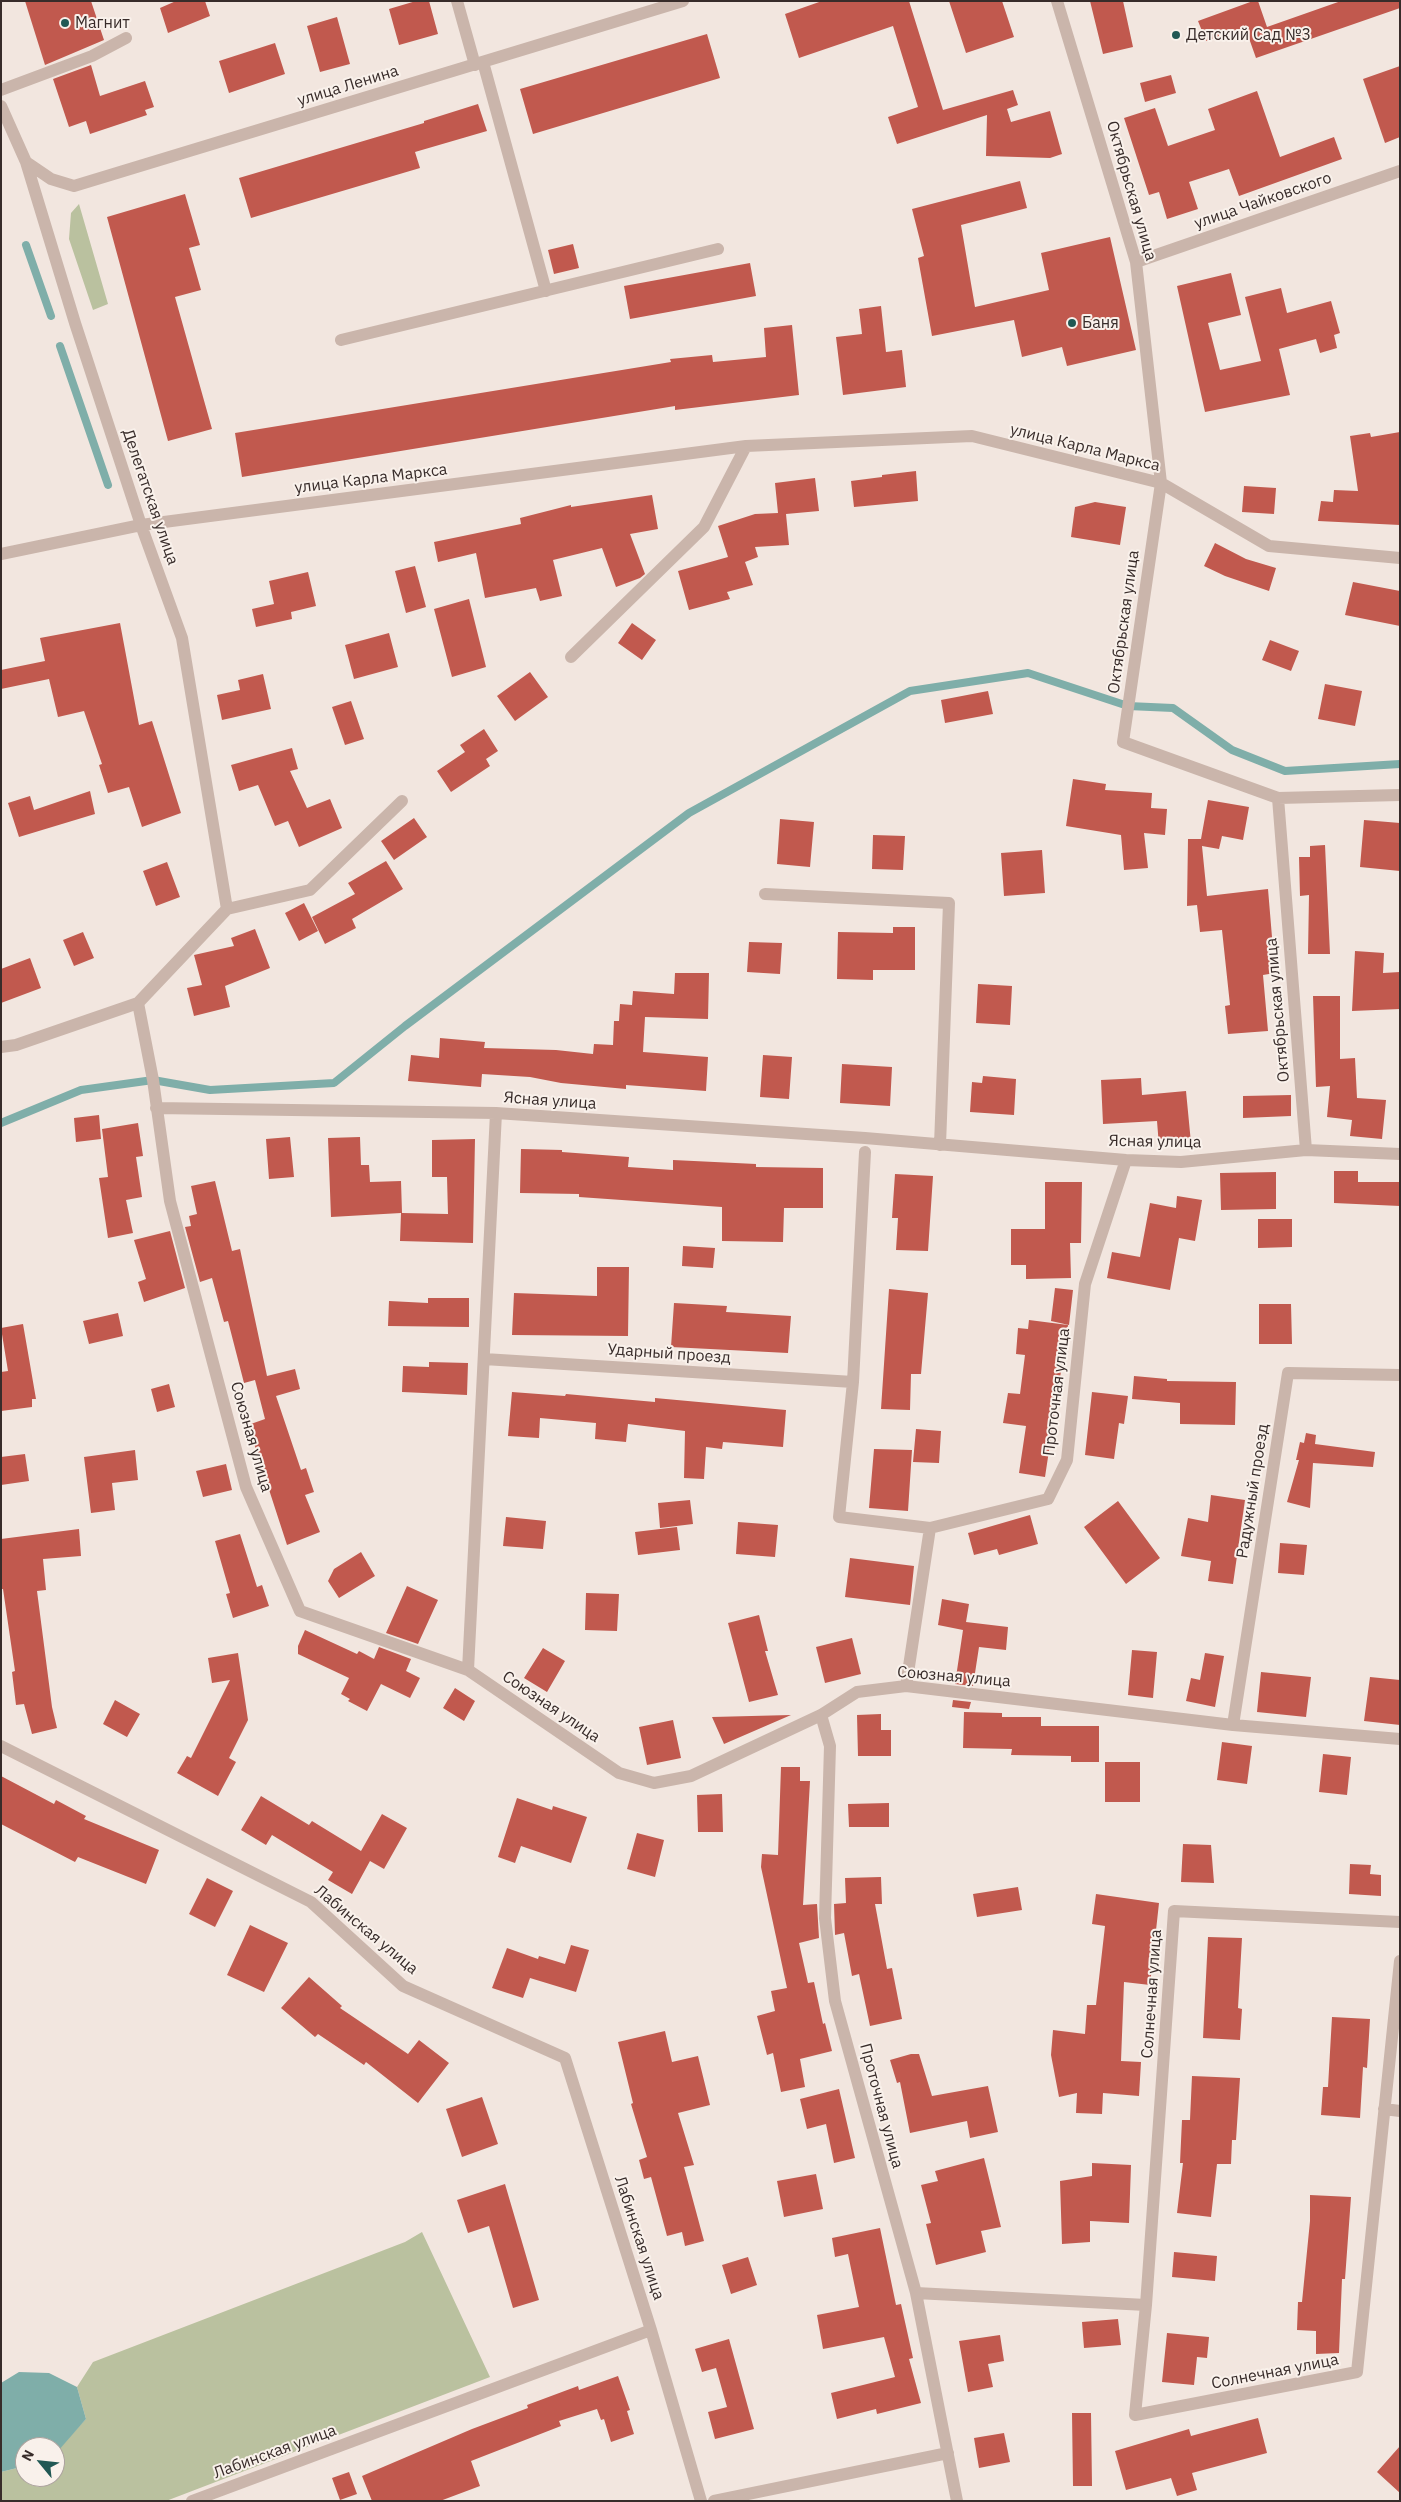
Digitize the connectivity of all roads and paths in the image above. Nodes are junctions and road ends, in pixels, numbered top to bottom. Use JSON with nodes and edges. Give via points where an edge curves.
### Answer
{"nodes":[{"id":1,"x":457,"y":1,"type":"edge"},
{"id":2,"x":683,"y":1,"type":"edge"},
{"id":3,"x":1057,"y":1,"type":"edge"},
{"id":4,"x":126,"y":38,"type":"dead end"},
{"id":5,"x":479,"y":63,"type":"junction"},
{"id":6,"x":1,"y":90,"type":"edge"},
{"id":7,"x":1,"y":106,"type":"edge"},
{"id":8,"x":26,"y":162,"type":"junction"},
{"id":9,"x":1400,"y":171,"type":"edge"},
{"id":10,"x":718,"y":250,"type":"dead end"},
{"id":11,"x":1136,"y":262,"type":"junction"},
{"id":12,"x":546,"y":291,"type":"junction"},
{"id":13,"x":341,"y":340,"type":"dead end"},
{"id":14,"x":746,"y":446,"type":"junction"},
{"id":15,"x":1161,"y":483,"type":"junction"},
{"id":16,"x":141,"y":525,"type":"junction"},
{"id":17,"x":1,"y":554,"type":"edge"},
{"id":18,"x":1400,"y":558,"type":"edge"},
{"id":19,"x":571,"y":657,"type":"dead end"},
{"id":20,"x":1400,"y":795,"type":"edge"},
{"id":21,"x":1278,"y":798,"type":"junction"},
{"id":22,"x":402,"y":801,"type":"dead end"},
{"id":23,"x":764,"y":894,"type":"dead end"},
{"id":24,"x":227,"y":909,"type":"junction"},
{"id":25,"x":138,"y":1003,"type":"junction"},
{"id":26,"x":1,"y":1047,"type":"edge"},
{"id":27,"x":156,"y":1108,"type":"junction"},
{"id":28,"x":496,"y":1113,"type":"junction"},
{"id":29,"x":940,"y":1145,"type":"junction"},
{"id":30,"x":1306,"y":1150,"type":"junction"},
{"id":31,"x":865,"y":1152,"type":"dead end"},
{"id":32,"x":1400,"y":1154,"type":"edge"},
{"id":33,"x":1126,"y":1160,"type":"junction"},
{"id":34,"x":484,"y":1359,"type":"junction"},
{"id":35,"x":1400,"y":1375,"type":"edge"},
{"id":36,"x":853,"y":1382,"type":"junction"},
{"id":37,"x":930,"y":1528,"type":"junction"},
{"id":38,"x":468,"y":1670,"type":"junction"},
{"id":39,"x":906,"y":1686,"type":"junction"},
{"id":40,"x":822,"y":1715,"type":"junction"},
{"id":41,"x":1233,"y":1725,"type":"junction"},
{"id":42,"x":1400,"y":1739,"type":"edge"},
{"id":43,"x":1,"y":1746,"type":"edge"},
{"id":44,"x":1400,"y":1922,"type":"edge"},
{"id":45,"x":1400,"y":1961,"type":"edge"},
{"id":46,"x":1384,"y":2109,"type":"junction"},
{"id":47,"x":1400,"y":2111,"type":"edge"},
{"id":48,"x":916,"y":2293,"type":"junction"},
{"id":49,"x":1146,"y":2305,"type":"junction"},
{"id":50,"x":652,"y":2330,"type":"junction"},
{"id":51,"x":948,"y":2453,"type":"junction"},
{"id":52,"x":192,"y":2501,"type":"edge"},
{"id":53,"x":701,"y":2501,"type":"edge"},
{"id":54,"x":714,"y":2501,"type":"edge"},
{"id":55,"x":957,"y":2501,"type":"edge"}],
"edges":[{"from":1,"to":5,"type":"street"},
{"from":2,"to":5,"type":"street","name":"улица Ленина"},
{"from":3,"to":11,"type":"street","name":"Октябрьская улица"},
{"from":4,"to":6,"type":"street","via":[[92,56]]},
{"from":5,"to":8,"type":"street","name":"улица Ленина","via":[[74,186],[51,179]]},
{"from":5,"to":12,"type":"street"},
{"from":7,"to":8,"type":"street","name":"Делегатская улица"},
{"from":8,"to":16,"type":"street","name":"Делегатская улица"},
{"from":9,"to":11,"type":"street","name":"улица Чайковского"},
{"from":10,"to":12,"type":"street"},
{"from":11,"to":15,"type":"street","name":"Октябрьская улица"},
{"from":12,"to":13,"type":"street"},
{"from":14,"to":15,"type":"street","name":"улица Карла Маркса","via":[[972,436]]},
{"from":14,"to":16,"type":"street","name":"улица Карла Маркса"},
{"from":14,"to":19,"type":"street","via":[[704,527]]},
{"from":15,"to":18,"type":"street","name":"улица Карла Маркса","via":[[1269,546]]},
{"from":15,"to":21,"type":"street","name":"Октябрьская улица","via":[[1123,742]]},
{"from":16,"to":17,"type":"street","name":"улица Карла Маркса"},
{"from":16,"to":24,"type":"street","name":"Делегатская улица","via":[[182,638]]},
{"from":20,"to":21,"type":"street"},
{"from":21,"to":30,"type":"street","name":"Октябрьская улица"},
{"from":22,"to":24,"type":"street","via":[[310,890]]},
{"from":23,"to":29,"type":"street","via":[[949,903]]},
{"from":24,"to":25,"type":"street"},
{"from":25,"to":26,"type":"street","via":[[16,1045]]},
{"from":25,"to":27,"type":"street","name":"Союзная улица"},
{"from":27,"to":28,"type":"street","name":"Ясная улица"},
{"from":27,"to":38,"type":"street","name":"Союзная улица","via":[[170,1201],[246,1487],[300,1611]]},
{"from":28,"to":29,"type":"street","name":"Ясная улица"},
{"from":28,"to":34,"type":"street"},
{"from":29,"to":33,"type":"street","name":"Ясная улица"},
{"from":30,"to":32,"type":"street","name":"Ясная улица"},
{"from":30,"to":33,"type":"street","name":"Ясная улица","via":[[1181,1162]]},
{"from":31,"to":36,"type":"street"},
{"from":33,"to":37,"type":"street","name":"Проточная улица","via":[[1085,1284],[1067,1460],[1048,1499]]},
{"from":34,"to":36,"type":"street","name":"Ударный проезд"},
{"from":34,"to":38,"type":"street"},
{"from":35,"to":41,"type":"street","name":"Радужный проезд","via":[[1288,1373]]},
{"from":36,"to":37,"type":"street","via":[[839,1516]]},
{"from":37,"to":39,"type":"street"},
{"from":38,"to":40,"type":"street","name":"Союзная улица","via":[[619,1773],[654,1783],[690,1776]]},
{"from":39,"to":40,"type":"street","name":"Союзная улица","via":[[857,1692]]},
{"from":39,"to":41,"type":"street","name":"Союзная улица"},
{"from":40,"to":48,"type":"street","name":"Проточная улица","via":[[830,1746],[825,1918],[836,2001]]},
{"from":41,"to":42,"type":"street","name":"Союзная улица"},
{"from":43,"to":50,"type":"street","name":"Лабинская улица","via":[[311,1902],[403,1986],[565,2058]]},
{"from":44,"to":49,"type":"street","name":"Солнечная улица","via":[[1174,1911]]},
{"from":45,"to":46,"type":"street","name":"Солнечная улица"},
{"from":46,"to":47,"type":"street"},
{"from":46,"to":49,"type":"street","name":"Солнечная улица","via":[[1358,2372],[1135,2415]]},
{"from":48,"to":49,"type":"street"},
{"from":48,"to":51,"type":"street","name":"Проточная улица"},
{"from":50,"to":52,"type":"street","name":"Лабинская улица"},
{"from":50,"to":53,"type":"street","name":"Лабинская улица"},
{"from":51,"to":54,"type":"street"},
{"from":51,"to":55,"type":"street","name":"Проточная улица"}]}
